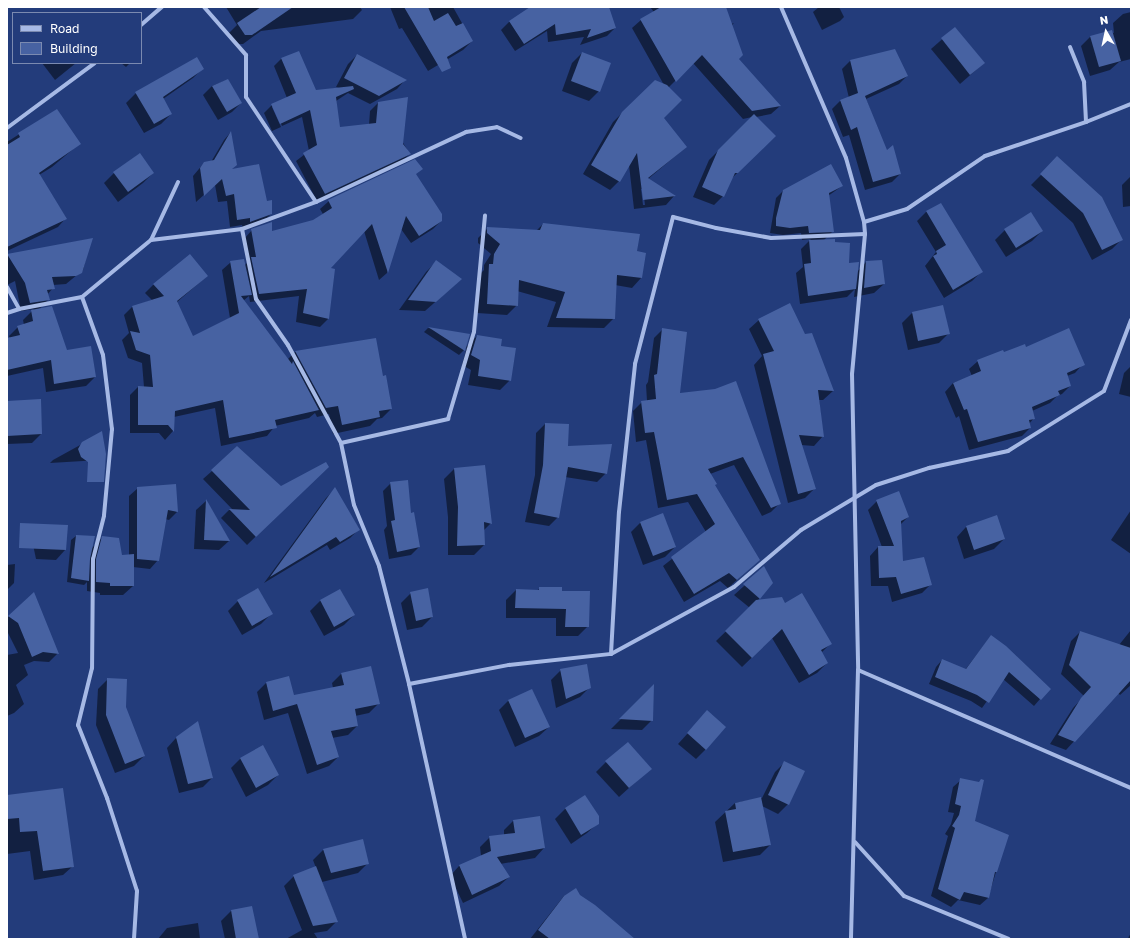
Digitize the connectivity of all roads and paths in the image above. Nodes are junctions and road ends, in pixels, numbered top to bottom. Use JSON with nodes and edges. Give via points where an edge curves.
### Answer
{"nodes":[{"id":1,"x":162,"y":7,"type":"edge"},
{"id":2,"x":204,"y":7,"type":"edge"},
{"id":3,"x":781,"y":7,"type":"edge"},
{"id":4,"x":142,"y":24,"type":"edge"},
{"id":5,"x":1070,"y":47,"type":"dead end"},
{"id":6,"x":94,"y":64,"type":"edge"},
{"id":7,"x":1131,"y":104,"type":"edge"},
{"id":8,"x":1086,"y":122,"type":"junction"},
{"id":9,"x":7,"y":128,"type":"edge"},
{"id":10,"x":521,"y":138,"type":"dead end"},
{"id":11,"x":178,"y":182,"type":"dead end"},
{"id":12,"x":316,"y":202,"type":"junction"},
{"id":13,"x":485,"y":216,"type":"dead end"},
{"id":14,"x":864,"y":222,"type":"junction"},
{"id":15,"x":242,"y":229,"type":"junction"},
{"id":16,"x":865,"y":234,"type":"junction"},
{"id":17,"x":151,"y":240,"type":"junction"},
{"id":18,"x":7,"y":287,"type":"edge"},
{"id":19,"x":82,"y":297,"type":"junction"},
{"id":20,"x":19,"y":308,"type":"junction"},
{"id":21,"x":7,"y":313,"type":"edge"},
{"id":22,"x":1131,"y":320,"type":"edge"},
{"id":23,"x":341,"y":443,"type":"junction"},
{"id":24,"x":854,"y":499,"type":"junction"},
{"id":25,"x":611,"y":654,"type":"junction"},
{"id":26,"x":858,"y":670,"type":"junction"},
{"id":27,"x":409,"y":684,"type":"junction"},
{"id":28,"x":1131,"y":788,"type":"edge"},
{"id":29,"x":855,"y":842,"type":"junction"},
{"id":30,"x":134,"y":939,"type":"edge"},
{"id":31,"x":465,"y":939,"type":"edge"},
{"id":32,"x":851,"y":939,"type":"edge"},
{"id":33,"x":1009,"y":939,"type":"edge"}],
"edges":[{"from":1,"to":4,"type":"street"},
{"from":2,"to":12,"type":"street","via":[[246,56],[246,97]]},
{"from":3,"to":14,"type":"street","via":[[846,158]]},
{"from":5,"to":8,"type":"street","via":[[1084,82]]},
{"from":6,"to":9,"type":"street"},
{"from":7,"to":8,"type":"street"},
{"from":8,"to":14,"type":"street","via":[[985,156],[907,209]]},
{"from":10,"to":12,"type":"street","via":[[497,127],[466,132]]},
{"from":11,"to":17,"type":"street"},
{"from":12,"to":15,"type":"street"},
{"from":13,"to":23,"type":"street","via":[[474,332],[448,419]]},
{"from":14,"to":16,"type":"street"},
{"from":15,"to":17,"type":"street"},
{"from":15,"to":23,"type":"street","via":[[256,299],[288,345]]},
{"from":16,"to":24,"type":"street","via":[[852,374]]},
{"from":16,"to":25,"type":"street","via":[[771,238],[673,217],[635,364],[620,512]]},
{"from":17,"to":19,"type":"street"},
{"from":18,"to":20,"type":"street"},
{"from":19,"to":20,"type":"street"},
{"from":19,"to":30,"type":"street","via":[[103,355],[112,429],[104,516],[93,559],[92,668],[78,725],[107,798],[137,891]]},
{"from":20,"to":21,"type":"street"},
{"from":22,"to":24,"type":"street","via":[[1104,391],[1008,450],[929,468],[876,485]]},
{"from":23,"to":27,"type":"street","via":[[354,505],[379,566]]},
{"from":24,"to":25,"type":"street","via":[[801,530],[734,587]]},
{"from":24,"to":26,"type":"street"},
{"from":25,"to":27,"type":"street","via":[[509,665]]},
{"from":26,"to":28,"type":"street"},
{"from":26,"to":29,"type":"street"},
{"from":27,"to":31,"type":"street"},
{"from":29,"to":32,"type":"street"},
{"from":29,"to":33,"type":"street","via":[[904,896]]}]}
